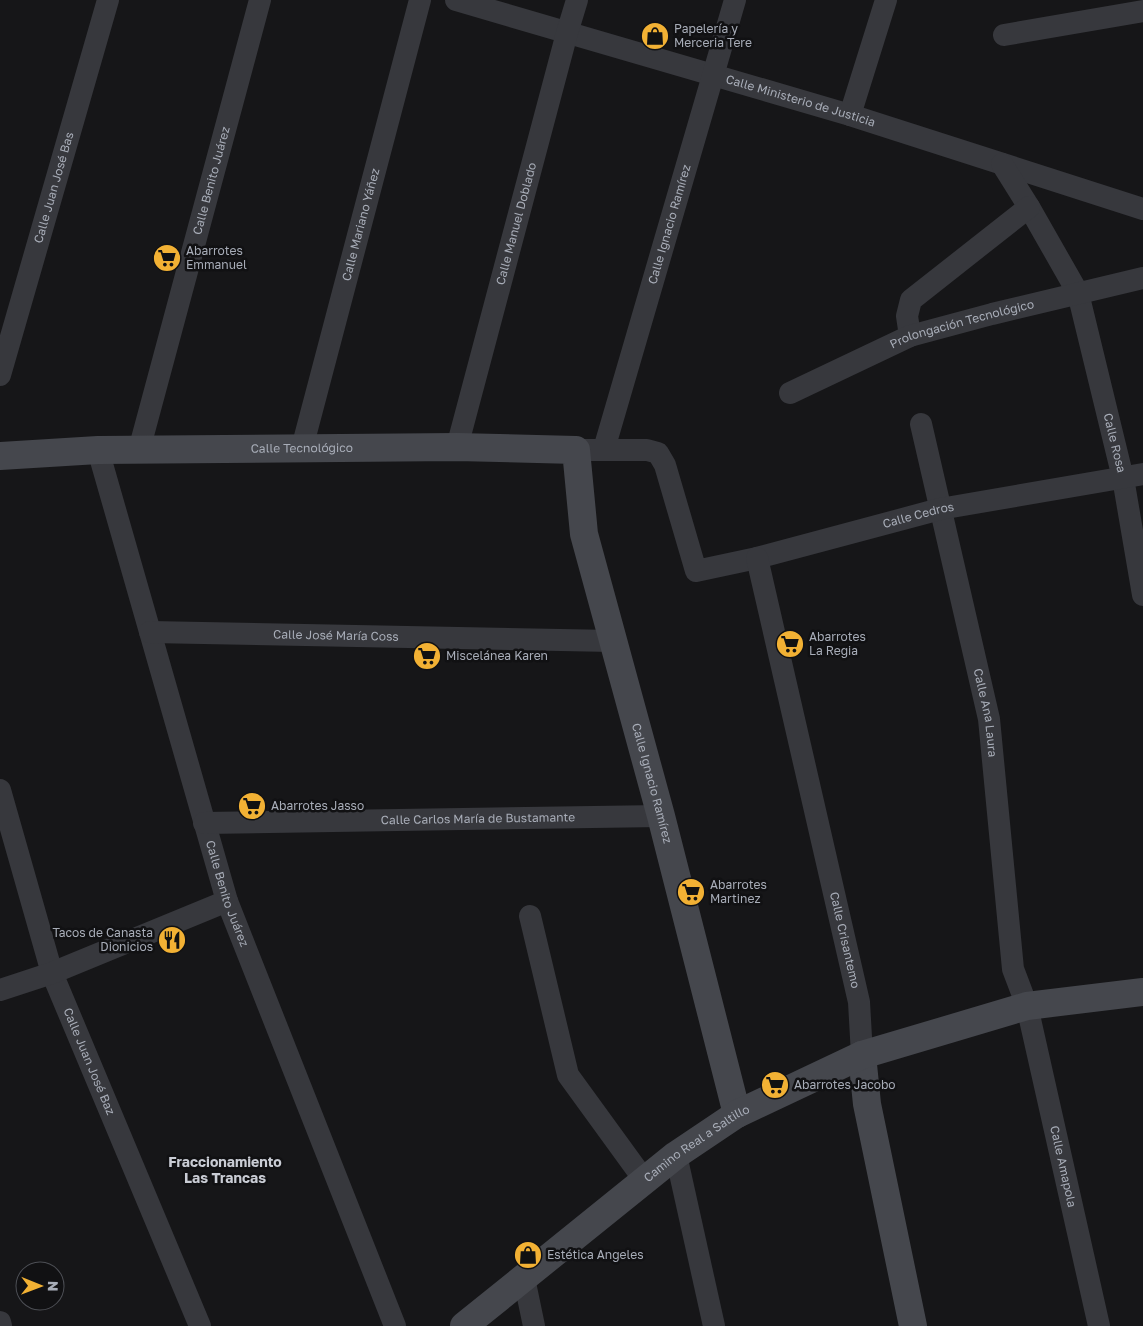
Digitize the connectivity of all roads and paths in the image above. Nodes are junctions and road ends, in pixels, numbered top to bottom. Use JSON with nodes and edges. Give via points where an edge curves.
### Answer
{"nodes":[{"id":1,"x":108,"y":0,"type":"edge"},
{"id":2,"x":260,"y":0,"type":"edge"},
{"id":3,"x":420,"y":0,"type":"edge"},
{"id":4,"x":456,"y":0,"type":"edge"},
{"id":5,"x":577,"y":0,"type":"edge"},
{"id":6,"x":735,"y":0,"type":"edge"},
{"id":7,"x":886,"y":0,"type":"edge"},
{"id":8,"x":1143,"y":11,"type":"edge"},
{"id":9,"x":567,"y":33,"type":"junction"},
{"id":10,"x":1004,"y":36,"type":"dead end"},
{"id":11,"x":712,"y":75,"type":"junction"},
{"id":12,"x":850,"y":115,"type":"junction"},
{"id":13,"x":1002,"y":164,"type":"junction"},
{"id":14,"x":1029,"y":207,"type":"junction"},
{"id":15,"x":1143,"y":208,"type":"edge"},
{"id":16,"x":1143,"y":278,"type":"edge"},
{"id":17,"x":1078,"y":293,"type":"junction"},
{"id":18,"x":910,"y":336,"type":"junction"},
{"id":19,"x":0,"y":375,"type":"edge"},
{"id":20,"x":790,"y":393,"type":"dead end"},
{"id":21,"x":921,"y":424,"type":"dead end"},
{"id":22,"x":457,"y":447,"type":"junction"},
{"id":23,"x":302,"y":448,"type":"junction"},
{"id":24,"x":604,"y":449,"type":"junction"},
{"id":25,"x":98,"y":450,"type":"junction"},
{"id":26,"x":139,"y":450,"type":"junction"},
{"id":27,"x":576,"y":450,"type":"junction"},
{"id":28,"x":0,"y":456,"type":"edge"},
{"id":29,"x":1133,"y":476,"type":"edge"},
{"id":30,"x":940,"y":509,"type":"junction"},
{"id":31,"x":757,"y":558,"type":"junction"},
{"id":32,"x":696,"y":571,"type":"joint"},
{"id":33,"x":1143,"y":595,"type":"edge"},
{"id":34,"x":150,"y":632,"type":"junction"},
{"id":35,"x":613,"y":641,"type":"junction"},
{"id":36,"x":0,"y":790,"type":"edge"},
{"id":37,"x":661,"y":816,"type":"junction"},
{"id":38,"x":204,"y":823,"type":"junction"},
{"id":39,"x":227,"y":901,"type":"junction"},
{"id":40,"x":530,"y":916,"type":"dead end"},
{"id":41,"x":52,"y":973,"type":"junction"},
{"id":42,"x":0,"y":990,"type":"edge"},
{"id":43,"x":1143,"y":992,"type":"edge"},
{"id":44,"x":1028,"y":1006,"type":"junction"},
{"id":45,"x":862,"y":1055,"type":"junction"},
{"id":46,"x":737,"y":1114,"type":"junction"},
{"id":47,"x":676,"y":1155,"type":"junction"},
{"id":48,"x":645,"y":1181,"type":"junction"},
{"id":49,"x":524,"y":1278,"type":"junction"},
{"id":50,"x":0,"y":1322,"type":"edge"},
{"id":51,"x":1,"y":1326,"type":"edge"},
{"id":52,"x":200,"y":1326,"type":"edge"},
{"id":53,"x":395,"y":1326,"type":"edge"},
{"id":54,"x":464,"y":1326,"type":"edge"},
{"id":55,"x":534,"y":1326,"type":"edge"},
{"id":56,"x":714,"y":1326,"type":"edge"},
{"id":57,"x":913,"y":1326,"type":"edge"},
{"id":58,"x":1099,"y":1326,"type":"edge"}],
"edges":[{"from":1,"to":19,"type":"street","name":"Calle Juan José Bas"},
{"from":2,"to":26,"type":"street","name":"Calle Benito Juárez"},
{"from":3,"to":23,"type":"street","name":"Calle Mariano Yáñez"},
{"from":4,"to":9,"type":"street","name":"Calle Ministerio de Justicia"},
{"from":5,"to":9,"type":"street","name":"Calle Manuel Doblado"},
{"from":6,"to":11,"type":"street","name":"Calle Ignacio Ramírez"},
{"from":7,"to":12,"type":"street"},
{"from":8,"to":10,"type":"street"},
{"from":9,"to":11,"type":"street","name":"Calle Ministerio de Justicia"},
{"from":9,"to":22,"type":"street","name":"Calle Manuel Doblado"},
{"from":11,"to":12,"type":"street","name":"Calle Ministerio de Justicia"},
{"from":11,"to":24,"type":"street","name":"Calle Ignacio Ramírez"},
{"from":12,"to":13,"type":"street","name":"Calle Ministerio de Justicia"},
{"from":13,"to":14,"type":"street","name":"Calle Rosa"},
{"from":13,"to":15,"type":"street","name":"Calle Ministerio de Justicia"},
{"from":14,"to":17,"type":"street","name":"Calle Rosa"},
{"from":14,"to":18,"type":"street","via":[[911,300],[907,316]]},
{"from":16,"to":17,"type":"street","name":"Prolongación Tecnológico"},
{"from":17,"to":18,"type":"street","name":"Prolongación Tecnológico"},
{"from":17,"to":29,"type":"street","name":"Calle Rosa"},
{"from":18,"to":20,"type":"street","name":"Prolongación Tecnológico"},
{"from":21,"to":30,"type":"street","name":"Calle Ana Laura"},
{"from":22,"to":23,"type":"street","name":"Calle Tecnológico"},
{"from":22,"to":27,"type":"street","name":"Calle Tecnológico"},
{"from":23,"to":26,"type":"street","name":"Calle Tecnológico"},
{"from":24,"to":27,"type":"street","name":"Calle Tecnológico"},
{"from":24,"to":32,"type":"street","name":"Calle Tecnológico","via":[[647,450],[658,454],[665,465]]},
{"from":25,"to":26,"type":"street","name":"Calle Tecnológico"},
{"from":25,"to":28,"type":"street","name":"Calle Tecnológico"},
{"from":25,"to":34,"type":"street","name":"Calle Benito Juárez"},
{"from":27,"to":35,"type":"street","name":"Calle Ignacio Ramírez","via":[[584,534]]},
{"from":29,"to":30,"type":"street","name":"Calle Cedros"},
{"from":29,"to":33,"type":"street","name":"Calle Rosa"},
{"from":30,"to":31,"type":"street","name":"Calle Cedros"},
{"from":30,"to":44,"type":"street","name":"Calle Ana Laura","via":[[989,719],[1014,969]]},
{"from":31,"to":32,"type":"street","name":"Calle Cedros"},
{"from":31,"to":45,"type":"street","name":"Calle Crisantemo","via":[[859,1002]]},
{"from":34,"to":35,"type":"street","name":"Calle José María Coss"},
{"from":34,"to":38,"type":"street","name":"Calle Benito Juárez"},
{"from":35,"to":37,"type":"street","name":"Calle Ignacio Ramírez"},
{"from":36,"to":41,"type":"street","name":"Calle Juan José Baz"},
{"from":37,"to":38,"type":"street","name":"Calle Carlos María de Bustamante"},
{"from":37,"to":46,"type":"street","name":"Calle Ignacio Ramírez"},
{"from":38,"to":39,"type":"street","name":"Calle Benito Juárez"},
{"from":39,"to":41,"type":"street"},
{"from":39,"to":53,"type":"street","name":"Calle Benito Juárez"},
{"from":40,"to":48,"type":"street","via":[[568,1075]]},
{"from":41,"to":42,"type":"street"},
{"from":41,"to":52,"type":"street","name":"Calle Juan José Baz"},
{"from":43,"to":44,"type":"street","name":"Camino Real a Saltillo"},
{"from":44,"to":45,"type":"street","name":"Camino Real a Saltillo"},
{"from":44,"to":58,"type":"street","name":"Calle Amapola"},
{"from":45,"to":46,"type":"street","name":"Camino Real a Saltillo"},
{"from":45,"to":57,"type":"street","name":"Calle Crisantemo","via":[[867,1104]]},
{"from":46,"to":47,"type":"street","name":"Camino Real a Saltillo"},
{"from":47,"to":48,"type":"street","name":"Camino Real a Saltillo"},
{"from":47,"to":56,"type":"street"},
{"from":48,"to":49,"type":"street","name":"Camino Real a Saltillo"},
{"from":49,"to":54,"type":"street","name":"Camino Real a Saltillo"},
{"from":49,"to":55,"type":"street"},
{"from":50,"to":51,"type":"street"}]}
